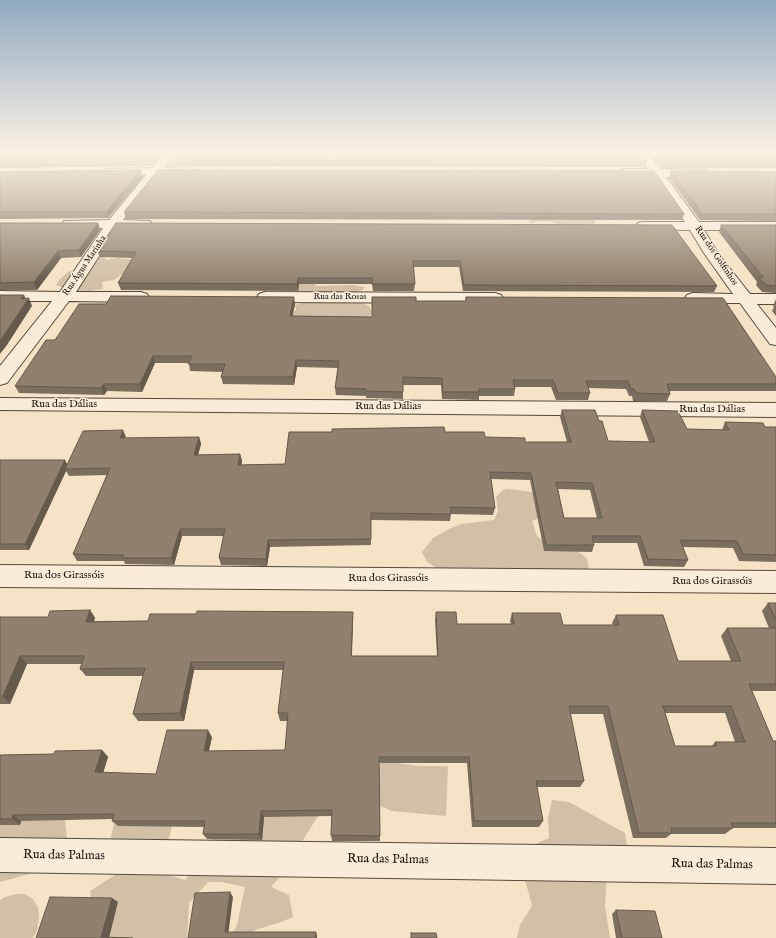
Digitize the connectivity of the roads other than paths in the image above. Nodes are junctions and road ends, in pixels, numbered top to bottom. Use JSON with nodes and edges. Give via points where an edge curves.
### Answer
{"nodes":[{"id":1,"x":135,"y":197,"type":"edge"},
{"id":2,"x":675,"y":197,"type":"edge"},
{"id":3,"x":53,"y":224,"type":"edge"},
{"id":4,"x":113,"y":224,"type":"junction"},
{"id":5,"x":161,"y":224,"type":"edge"},
{"id":6,"x":631,"y":226,"type":"edge"},
{"id":7,"x":695,"y":226,"type":"junction"},
{"id":8,"x":776,"y":226,"type":"edge"},
{"id":9,"x":0,"y":296,"type":"edge"},
{"id":10,"x":65,"y":296,"type":"junction"},
{"id":11,"x":160,"y":297,"type":"edge"},
{"id":12,"x":247,"y":297,"type":"edge"},
{"id":13,"x":508,"y":298,"type":"edge"},
{"id":14,"x":674,"y":298,"type":"edge"},
{"id":15,"x":745,"y":299,"type":"junction"},
{"id":16,"x":776,"y":299,"type":"edge"},
{"id":17,"x":776,"y":340,"type":"edge"},
{"id":18,"x":0,"y":379,"type":"edge"},
{"id":19,"x":0,"y":404,"type":"edge"},
{"id":20,"x":776,"y":410,"type":"edge"},
{"id":21,"x":0,"y":576,"type":"edge"},
{"id":22,"x":776,"y":582,"type":"edge"},
{"id":23,"x":0,"y":855,"type":"edge"},
{"id":24,"x":776,"y":866,"type":"edge"}],
"edges":[{"from":1,"to":4,"type":"street","name":"Rua Água Marinha"},
{"from":2,"to":7,"type":"street","name":"Rua dos Golfinhos"},
{"from":3,"to":4,"type":"street"},
{"from":4,"to":5,"type":"street"},
{"from":4,"to":10,"type":"street","name":"Rua Água Marinha"},
{"from":6,"to":7,"type":"street"},
{"from":7,"to":8,"type":"street"},
{"from":7,"to":15,"type":"street","name":"Rua dos Golfinhos","via":[[711,253]]},
{"from":9,"to":10,"type":"street"},
{"from":10,"to":11,"type":"street"},
{"from":10,"to":18,"type":"street","name":"Rua Água Marinha"},
{"from":12,"to":13,"type":"street","name":"Rua das Rosas"},
{"from":14,"to":15,"type":"street"},
{"from":15,"to":16,"type":"street"},
{"from":15,"to":17,"type":"street","name":"Rua dos Golfinhos"},
{"from":19,"to":20,"type":"street","name":"Rua das Dálias"},
{"from":21,"to":22,"type":"street","name":"Rua dos Girassóis"},
{"from":23,"to":24,"type":"street","name":"Rua das Palmas"}]}
